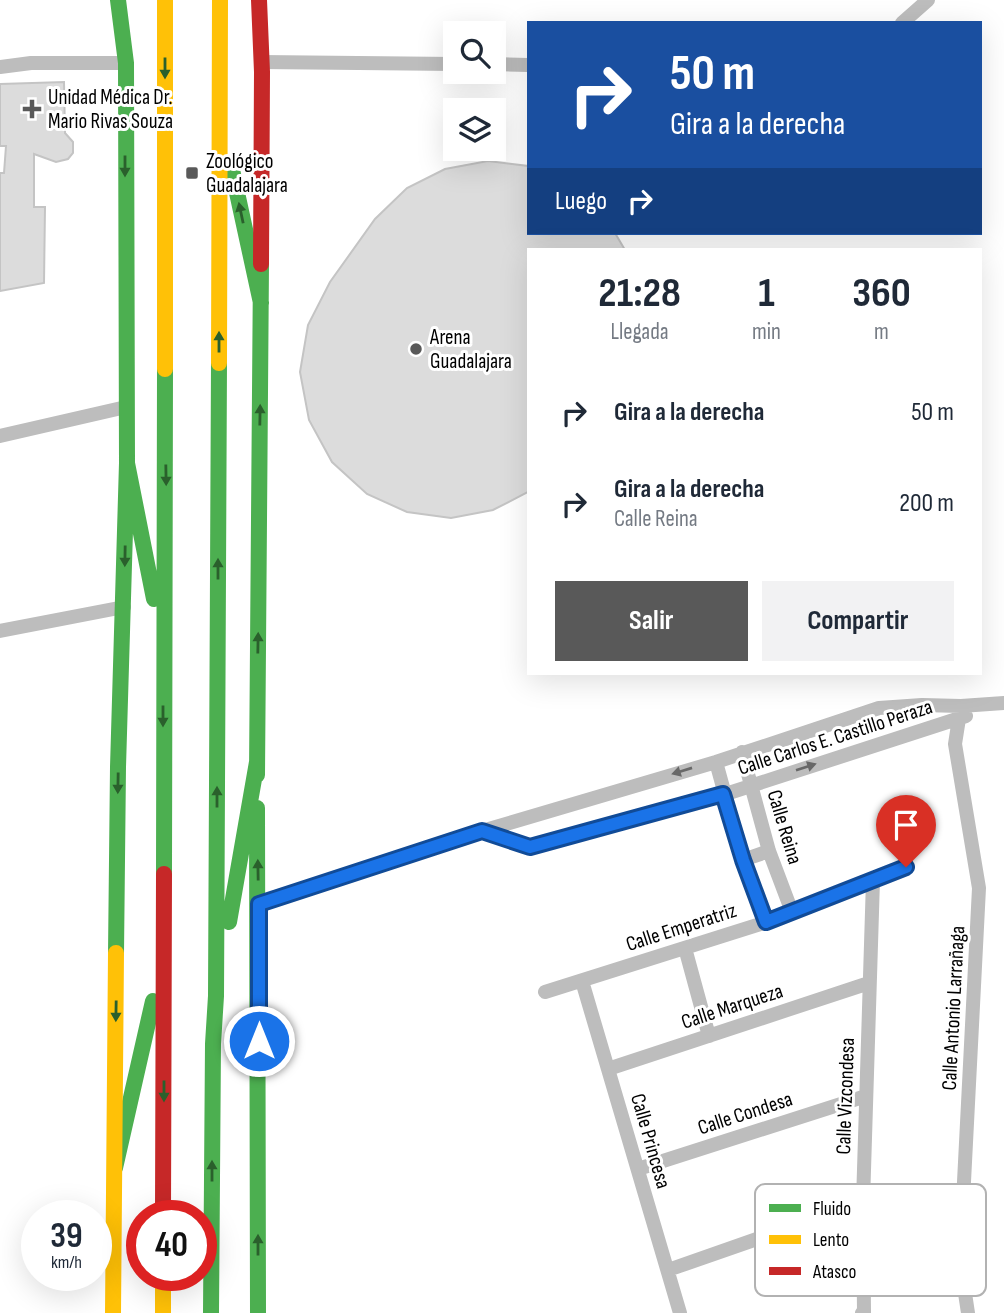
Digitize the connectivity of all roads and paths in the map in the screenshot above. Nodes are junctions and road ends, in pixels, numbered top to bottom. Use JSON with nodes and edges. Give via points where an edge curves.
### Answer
{"nodes":[{"id":1,"x":118,"y":0,"type":"edge"},
{"id":2,"x":165,"y":0,"type":"edge"},
{"id":3,"x":220,"y":0,"type":"edge"},
{"id":4,"x":259,"y":0,"type":"edge"},
{"id":5,"x":928,"y":0,"type":"edge"},
{"id":6,"x":904,"y":21,"type":"edge"},
{"id":7,"x":261,"y":62,"type":"junction"},
{"id":8,"x":126,"y":63,"type":"junction"},
{"id":9,"x":443,"y":64,"type":"edge"},
{"id":10,"x":506,"y":64,"type":"edge"},
{"id":11,"x":527,"y":65,"type":"edge"},
{"id":12,"x":0,"y":67,"type":"edge"},
{"id":13,"x":220,"y":117,"type":"junction"},
{"id":14,"x":261,"y":303,"type":"junction"},
{"id":15,"x":126,"y":407,"type":"junction"},
{"id":16,"x":0,"y":436,"type":"edge"},
{"id":17,"x":127,"y":463,"type":"junction"},
{"id":18,"x":124,"y":607,"type":"junction"},
{"id":19,"x":0,"y":631,"type":"edge"},
{"id":20,"x":163,"y":648,"type":"junction"},
{"id":21,"x":1000,"y":703,"type":"edge"},
{"id":22,"x":960,"y":713,"type":"junction"},
{"id":23,"x":742,"y":752,"type":"junction"},
{"id":24,"x":257,"y":762,"type":"junction"},
{"id":25,"x":716,"y":762,"type":"junction"},
{"id":26,"x":751,"y":785,"type":"junction"},
{"id":27,"x":723,"y":794,"type":"junction"},
{"id":28,"x":482,"y":831,"type":"junction"},
{"id":29,"x":769,"y":851,"type":"junction"},
{"id":30,"x":743,"y":860,"type":"junction"},
{"id":31,"x":906,"y":867,"type":"dead end"},
{"id":32,"x":873,"y":880,"type":"junction"},
{"id":33,"x":259,"y":904,"type":"junction"},
{"id":34,"x":792,"y":912,"type":"junction"},
{"id":35,"x":766,"y":922,"type":"junction"},
{"id":36,"x":164,"y":948,"type":"junction"},
{"id":37,"x":685,"y":948,"type":"junction"},
{"id":38,"x":582,"y":981,"type":"junction"},
{"id":39,"x":869,"y":983,"type":"junction"},
{"id":40,"x":545,"y":992,"type":"dead end"},
{"id":41,"x":216,"y":996,"type":"junction"},
{"id":42,"x":709,"y":1036,"type":"junction"},
{"id":43,"x":608,"y":1069,"type":"junction"},
{"id":44,"x":866,"y":1096,"type":"junction"},
{"id":45,"x":114,"y":1168,"type":"junction"},
{"id":46,"x":638,"y":1169,"type":"junction"},
{"id":47,"x":864,"y":1184,"type":"edge"},
{"id":48,"x":964,"y":1184,"type":"edge"},
{"id":49,"x":163,"y":1200,"type":"edge"},
{"id":50,"x":755,"y":1240,"type":"edge"},
{"id":51,"x":668,"y":1270,"type":"junction"},
{"id":52,"x":163,"y":1291,"type":"edge"},
{"id":53,"x":113,"y":1313,"type":"edge"},
{"id":54,"x":163,"y":1313,"type":"edge"},
{"id":55,"x":211,"y":1313,"type":"edge"},
{"id":56,"x":258,"y":1313,"type":"edge"},
{"id":57,"x":680,"y":1313,"type":"edge"}],
"edges":[{"from":1,"to":8,"type":"main road"},
{"from":2,"to":20,"type":"main road","one_way":true},
{"from":3,"to":13,"type":"main road"},
{"from":4,"to":7,"type":"main road"},
{"from":5,"to":6,"type":"street"},
{"from":7,"to":9,"type":"street"},
{"from":7,"to":14,"type":"main road"},
{"from":8,"to":12,"type":"street"},
{"from":8,"to":15,"type":"main road","one_way":true},
{"from":10,"to":11,"type":"street"},
{"from":14,"to":13,"type":"main road","one_way":true},
{"from":41,"to":13,"type":"main road","one_way":true},
{"from":24,"to":14,"type":"main road","one_way":true},
{"from":15,"to":16,"type":"street"},
{"from":15,"to":17,"type":"main road"},
{"from":17,"to":18,"type":"main road","one_way":true},
{"from":17,"to":20,"type":"main road"},
{"from":18,"to":19,"type":"street"},
{"from":18,"to":45,"type":"main road","one_way":true},
{"from":20,"to":36,"type":"main road","one_way":true},
{"from":21,"to":22,"type":"street","name":"Calle Carlos E. Castillo Peraza"},
{"from":22,"to":23,"type":"street","name":"Calle Carlos E. Castillo Peraza","via":[[922,705],[880,708]]},
{"from":26,"to":22,"type":"street","name":"Calle Carlos E. Castillo Peraza","one_way":true},
{"from":22,"to":48,"type":"street","name":"Calle Antonio Larrañaga","via":[[955,744],[979,888]]},
{"from":23,"to":25,"type":"street","name":"Calle Carlos E. Castillo Peraza"},
{"from":23,"to":26,"type":"street","name":"Calle Reina"},
{"from":33,"to":24,"type":"main road","one_way":true},
{"from":24,"to":41,"type":"main road"},
{"from":25,"to":27,"type":"street"},
{"from":25,"to":28,"type":"street","name":"Calle Carlos E. Castillo Peraza","one_way":true},
{"from":26,"to":27,"type":"street","name":"Calle Carlos E. Castillo Peraza"},
{"from":26,"to":29,"type":"street","name":"Calle Reina"},
{"from":27,"to":28,"type":"street","name":"Calle Carlos E. Castillo Peraza","via":[[530,847]]},
{"from":27,"to":30,"type":"street"},
{"from":28,"to":33,"type":"street","name":"Calle Carlos E. Castillo Peraza"},
{"from":29,"to":30,"type":"street"},
{"from":29,"to":34,"type":"street","name":"Calle Reina"},
{"from":30,"to":35,"type":"street"},
{"from":31,"to":32,"type":"street","name":"Calle Emperatriz"},
{"from":32,"to":34,"type":"street","name":"Calle Emperatriz"},
{"from":32,"to":39,"type":"street","name":"Calle Vizcondesa"},
{"from":56,"to":33,"type":"main road","one_way":true},
{"from":34,"to":35,"type":"street","name":"Calle Emperatriz"},
{"from":35,"to":37,"type":"street","name":"Calle Emperatriz"},
{"from":36,"to":45,"type":"main road"},
{"from":36,"to":49,"type":"main road","one_way":true},
{"from":37,"to":38,"type":"street","name":"Calle Emperatriz"},
{"from":37,"to":42,"type":"street"},
{"from":38,"to":40,"type":"street","name":"Calle Emperatriz"},
{"from":38,"to":43,"type":"street","name":"Calle Princesa"},
{"from":39,"to":42,"type":"street","name":"Calle Marqueza"},
{"from":39,"to":44,"type":"street","name":"Calle Vizcondesa"},
{"from":55,"to":41,"type":"main road","one_way":true},
{"from":42,"to":43,"type":"street","name":"Calle Marqueza"},
{"from":43,"to":46,"type":"street","name":"Calle Princesa"},
{"from":44,"to":46,"type":"street","name":"Calle Condesa"},
{"from":44,"to":47,"type":"street","name":"Calle Vizcondesa"},
{"from":45,"to":53,"type":"main road"},
{"from":46,"to":51,"type":"street","name":"Calle Princesa"},
{"from":50,"to":51,"type":"street"},
{"from":51,"to":57,"type":"street","name":"Calle Princesa"},
{"from":52,"to":54,"type":"main road"}]}
